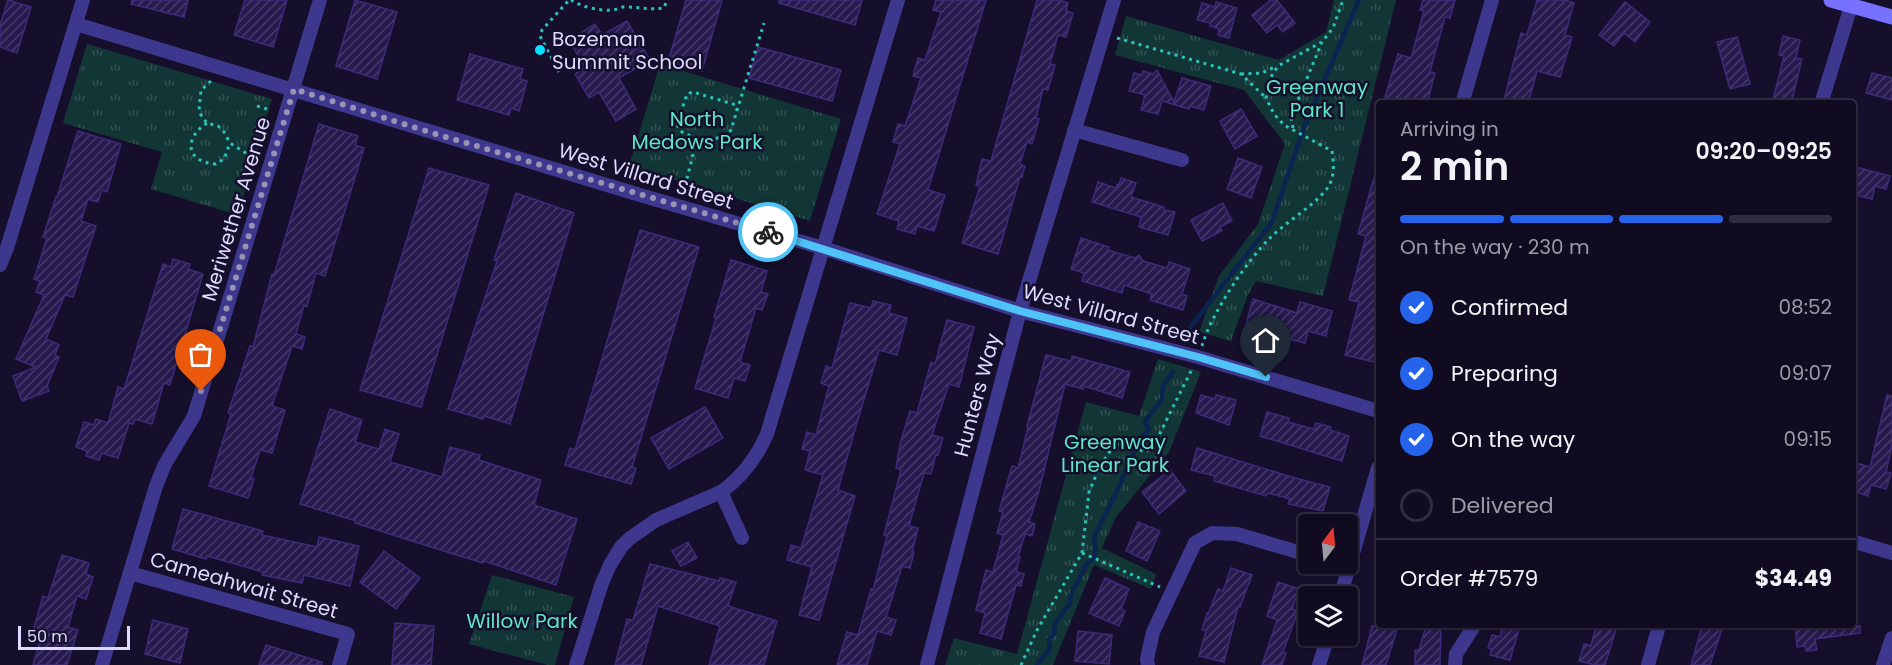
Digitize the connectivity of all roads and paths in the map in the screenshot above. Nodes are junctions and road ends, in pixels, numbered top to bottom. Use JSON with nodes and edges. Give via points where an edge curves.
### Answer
{"nodes":[{"id":1,"x":83,"y":0,"type":"edge"},
{"id":2,"x":320,"y":0,"type":"edge"},
{"id":3,"x":570,"y":0,"type":"edge"},
{"id":4,"x":667,"y":0,"type":"edge"},
{"id":5,"x":898,"y":0,"type":"edge"},
{"id":6,"x":1114,"y":0,"type":"edge"},
{"id":7,"x":1343,"y":0,"type":"edge"},
{"id":8,"x":1492,"y":0,"type":"edge"},
{"id":9,"x":1831,"y":0,"type":"edge"},
{"id":10,"x":1851,"y":6,"type":"junction"},
{"id":11,"x":1892,"y":17,"type":"edge"},
{"id":12,"x":764,"y":23,"type":"dead end"},
{"id":13,"x":76,"y":24,"type":"junction"},
{"id":14,"x":1104,"y":34,"type":"junction"},
{"id":15,"x":1322,"y":42,"type":"junction"},
{"id":16,"x":1278,"y":66,"type":"junction"},
{"id":17,"x":559,"y":72,"type":"dead end"},
{"id":18,"x":1241,"y":74,"type":"junction"},
{"id":19,"x":211,"y":81,"type":"dead end"},
{"id":20,"x":294,"y":89,"type":"junction"},
{"id":21,"x":1266,"y":98,"type":"junction"},
{"id":22,"x":1463,"y":100,"type":"edge"},
{"id":23,"x":1822,"y":100,"type":"edge"},
{"id":24,"x":257,"y":106,"type":"dead end"},
{"id":25,"x":267,"y":109,"type":"dead end"},
{"id":26,"x":737,"y":113,"type":"junction"},
{"id":27,"x":207,"y":123,"type":"junction"},
{"id":28,"x":1074,"y":130,"type":"junction"},
{"id":29,"x":1295,"y":130,"type":"junction"},
{"id":30,"x":697,"y":139,"type":"junction"},
{"id":31,"x":230,"y":143,"type":"junction"},
{"id":32,"x":252,"y":157,"type":"dead end"},
{"id":33,"x":1182,"y":160,"type":"dead end"},
{"id":34,"x":684,"y":186,"type":"dead end"},
{"id":35,"x":822,"y":248,"type":"junction"},
{"id":36,"x":0,"y":265,"type":"edge"},
{"id":37,"x":1020,"y":311,"type":"junction"},
{"id":38,"x":1198,"y":357,"type":"junction"},
{"id":39,"x":1376,"y":410,"type":"edge"},
{"id":40,"x":1376,"y":474,"type":"edge"},
{"id":41,"x":721,"y":492,"type":"junction"},
{"id":42,"x":1358,"y":526,"type":"edge"},
{"id":43,"x":742,"y":538,"type":"dead end"},
{"id":44,"x":1856,"y":542,"type":"edge"},
{"id":45,"x":1298,"y":552,"type":"edge"},
{"id":46,"x":1082,"y":553,"type":"junction"},
{"id":47,"x":1892,"y":553,"type":"edge"},
{"id":48,"x":130,"y":573,"type":"junction"},
{"id":49,"x":1172,"y":593,"type":"junction"},
{"id":50,"x":1473,"y":628,"type":"edge"},
{"id":51,"x":1658,"y":628,"type":"edge"},
{"id":52,"x":1892,"y":638,"type":"edge"},
{"id":53,"x":1325,"y":646,"type":"edge"},
{"id":54,"x":102,"y":665,"type":"edge"},
{"id":55,"x":339,"y":665,"type":"edge"},
{"id":56,"x":576,"y":665,"type":"edge"},
{"id":57,"x":927,"y":665,"type":"edge"},
{"id":58,"x":1021,"y":665,"type":"edge"},
{"id":59,"x":1148,"y":665,"type":"edge"},
{"id":60,"x":1318,"y":665,"type":"edge"},
{"id":61,"x":1455,"y":665,"type":"edge"},
{"id":62,"x":1648,"y":665,"type":"edge"},
{"id":63,"x":1883,"y":665,"type":"edge"}],
"edges":[{"from":1,"to":13,"type":"street"},
{"from":2,"to":20,"type":"street","name":"Meriwether Avenue"},
{"from":3,"to":4,"type":"path","via":[[602,9],[625,6],[651,10],[664,8]]},
{"from":3,"to":17,"type":"path","via":[[540,36]]},
{"from":5,"to":35,"type":"street"},
{"from":6,"to":14,"type":"street","name":"Hunters Way"},
{"from":7,"to":15,"type":"path","via":[[1333,28]]},
{"from":8,"to":22,"type":"street"},
{"from":9,"to":10,"type":"main road"},
{"from":10,"to":11,"type":"main road"},
{"from":10,"to":23,"type":"street"},
{"from":12,"to":26,"type":"path"},
{"from":13,"to":20,"type":"street","name":"West Villard Street"},
{"from":13,"to":36,"type":"street"},
{"from":14,"to":18,"type":"path"},
{"from":14,"to":28,"type":"street","name":"Hunters Way"},
{"from":15,"to":16,"type":"path"},
{"from":15,"to":29,"type":"path","via":[[1292,117]]},
{"from":16,"to":18,"type":"path","via":[[1262,73]]},
{"from":16,"to":21,"type":"path","via":[[1269,80]]},
{"from":18,"to":21,"type":"path"},
{"from":19,"to":27,"type":"path","via":[[201,90],[200,98],[199,111]]},
{"from":20,"to":35,"type":"street","name":"West Villard Street"},
{"from":20,"to":48,"type":"street","name":"Meriwether Avenue","via":[[194,416],[165,464]]},
{"from":21,"to":29,"type":"path","via":[[1274,114]]},
{"from":24,"to":25,"type":"path"},
{"from":26,"to":30,"type":"path","via":[[726,135]]},
{"from":26,"to":30,"type":"path","via":[[736,105],[693,92],[687,94],[677,124],[680,131]]},
{"from":27,"to":31,"type":"path","via":[[218,126]]},
{"from":27,"to":31,"type":"path","via":[[194,134],[190,144],[197,158],[216,164],[224,159]]},
{"from":28,"to":33,"type":"street"},
{"from":28,"to":37,"type":"street","name":"Hunters Way"},
{"from":29,"to":38,"type":"path","via":[[1332,151],[1334,169],[1327,189],[1269,239],[1244,271],[1206,331]]},
{"from":30,"to":34,"type":"path"},
{"from":31,"to":32,"type":"path"},
{"from":35,"to":37,"type":"street","name":"West Villard Street"},
{"from":35,"to":41,"type":"street","via":[[764,440],[753,460]]},
{"from":37,"to":38,"type":"street","name":"West Villard Street"},
{"from":37,"to":57,"type":"street","name":"Hunters Way"},
{"from":38,"to":39,"type":"street","name":"West Villard Street"},
{"from":38,"to":46,"type":"path","via":[[1152,449],[1144,452],[1131,445],[1115,444],[1100,466],[1089,492]]},
{"from":40,"to":42,"type":"street"},
{"from":41,"to":43,"type":"street"},
{"from":41,"to":56,"type":"street","via":[[656,520],[621,547],[602,583]]},
{"from":44,"to":47,"type":"street"},
{"from":45,"to":49,"type":"street","via":[[1237,534],[1212,533],[1195,543]]},
{"from":46,"to":49,"type":"path"},
{"from":46,"to":58,"type":"path"},
{"from":48,"to":54,"type":"street","name":"Meriwether Avenue"},
{"from":48,"to":55,"type":"street","name":"Cameahwait Street","via":[[348,634]]},
{"from":49,"to":59,"type":"street","via":[[1153,632]]},
{"from":50,"to":61,"type":"street","via":[[1456,654]]},
{"from":51,"to":62,"type":"street"},
{"from":52,"to":63,"type":"street"},
{"from":53,"to":60,"type":"street"}]}
